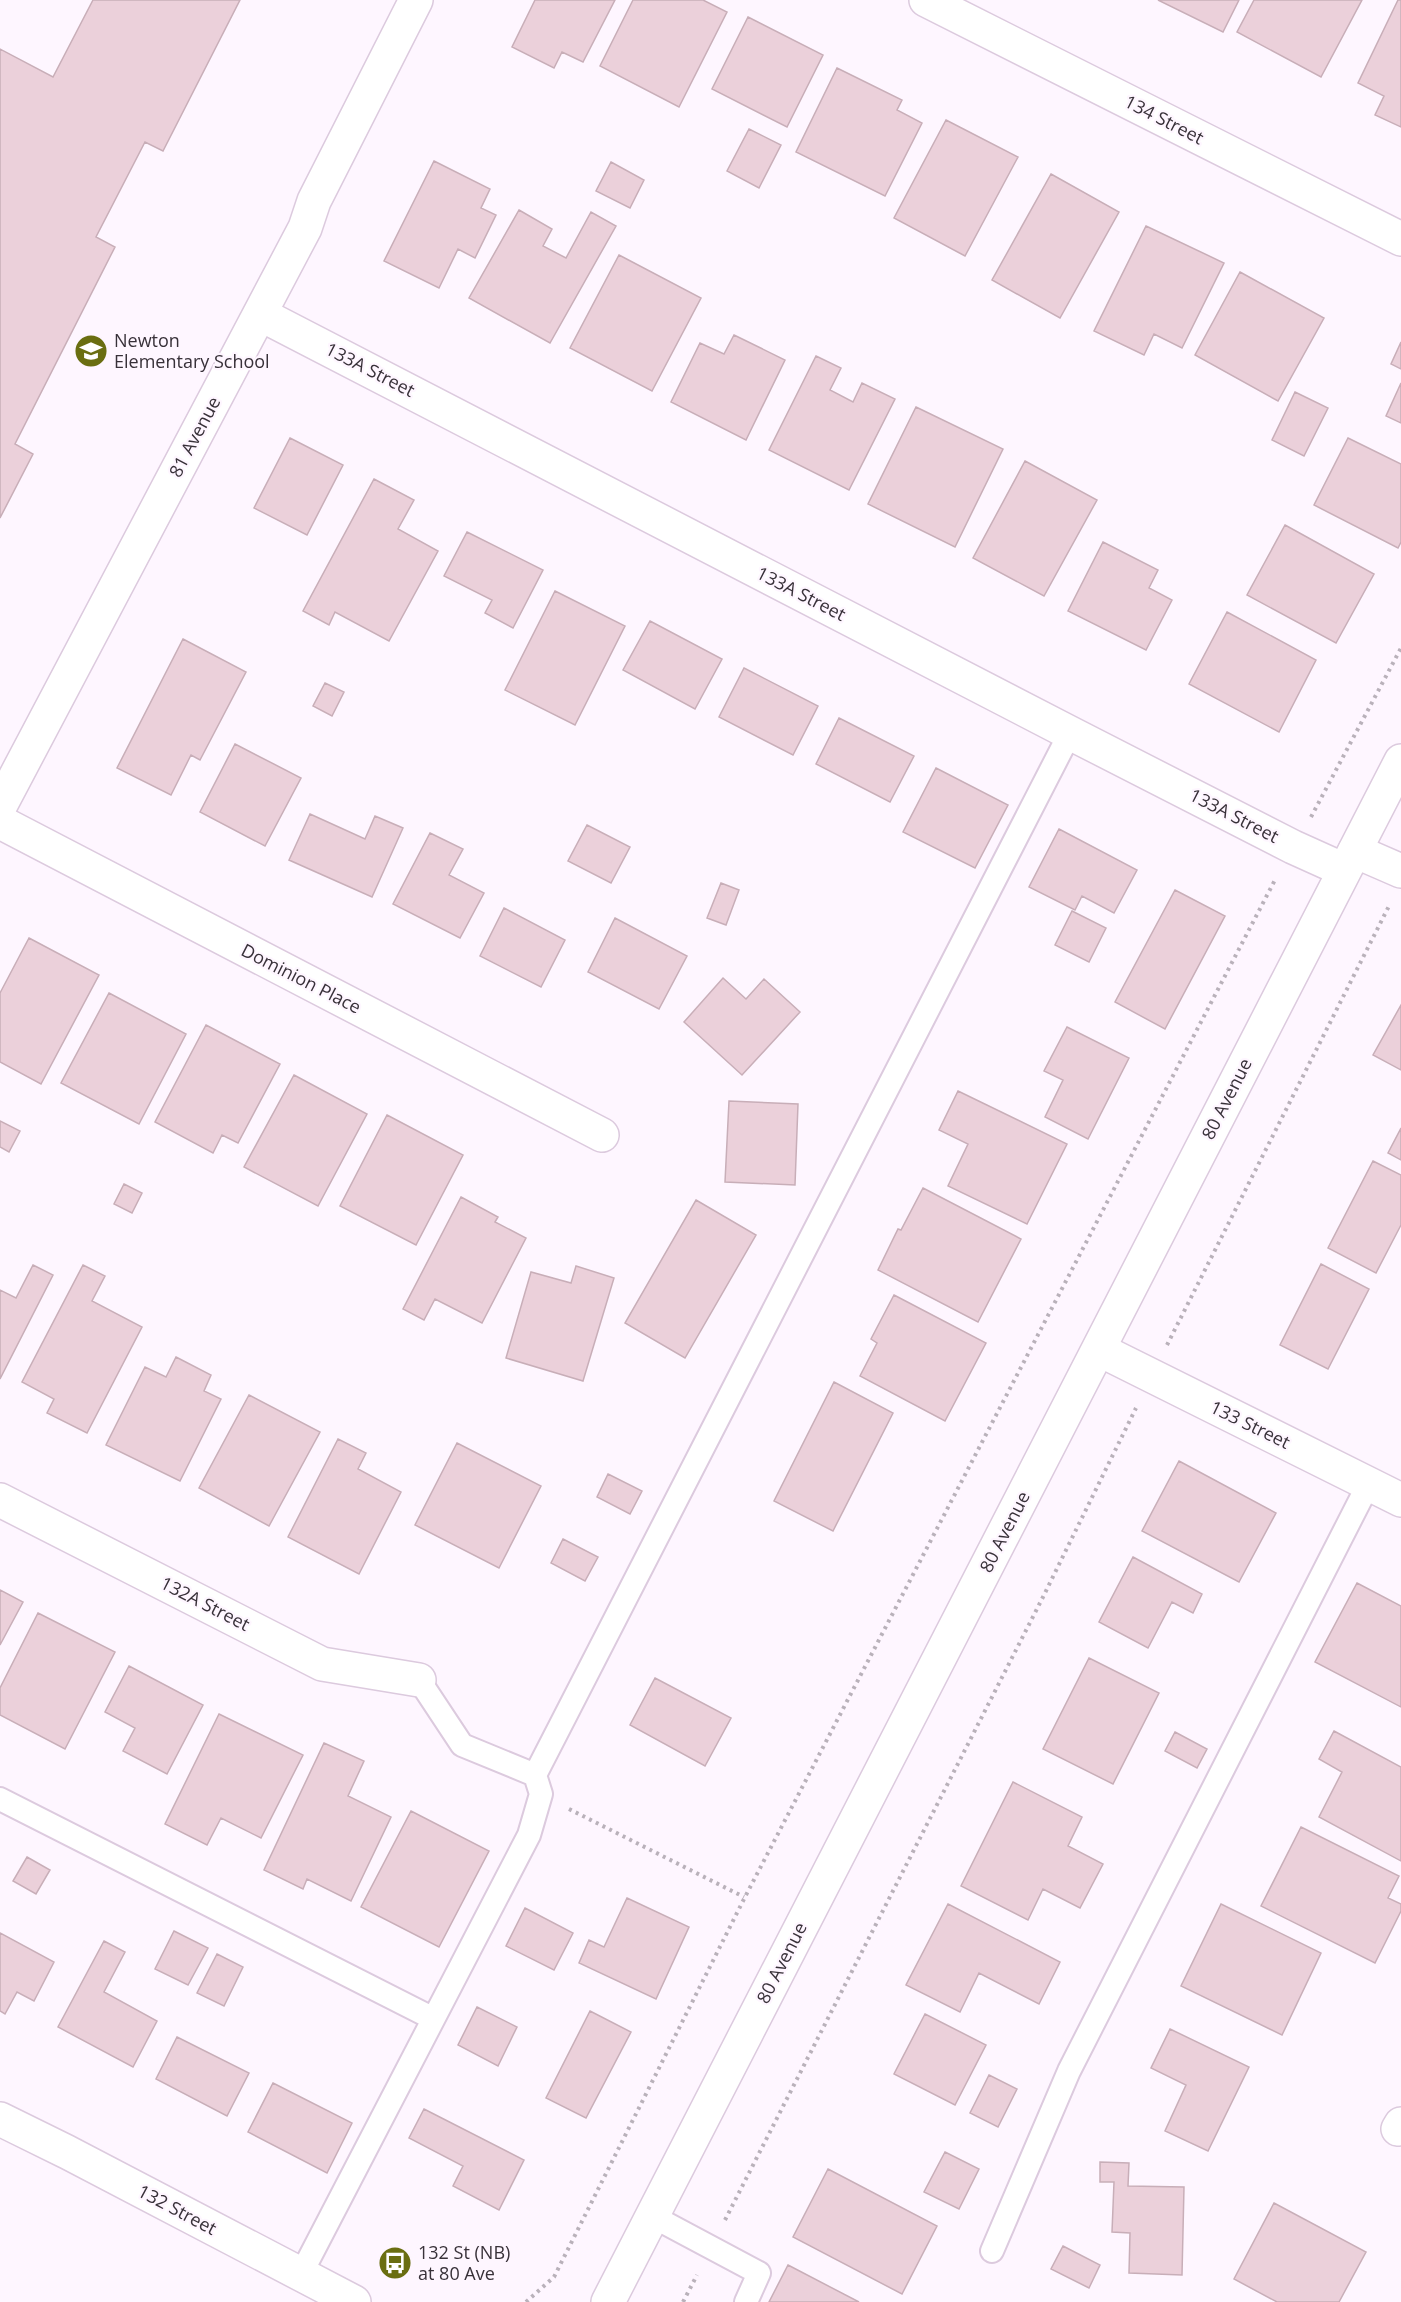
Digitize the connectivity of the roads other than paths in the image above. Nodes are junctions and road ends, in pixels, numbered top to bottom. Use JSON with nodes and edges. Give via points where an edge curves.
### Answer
{"nodes":[{"id":1,"x":416,"y":0,"type":"edge"},
{"id":2,"x":926,"y":0,"type":"edge"},
{"id":3,"x":1401,"y":239,"type":"edge"},
{"id":4,"x":261,"y":314,"type":"junction"},
{"id":5,"x":1070,"y":733,"type":"junction"},
{"id":6,"x":1401,"y":761,"type":"edge"},
{"id":7,"x":0,"y":806,"type":"edge"},
{"id":8,"x":0,"y":822,"type":"edge"},
{"id":9,"x":1349,"y":860,"type":"junction"},
{"id":10,"x":1401,"y":871,"type":"edge"},
{"id":11,"x":602,"y":1135,"type":"dead end"},
{"id":12,"x":1100,"y":1350,"type":"junction"},
{"id":13,"x":1369,"y":1484,"type":"junction"},
{"id":14,"x":0,"y":1500,"type":"edge"},
{"id":15,"x":1401,"y":1500,"type":"edge"},
{"id":16,"x":419,"y":1680,"type":"joint"},
{"id":17,"x":535,"y":1775,"type":"junction"},
{"id":18,"x":0,"y":1799,"type":"edge"},
{"id":19,"x":432,"y":2018,"type":"junction"},
{"id":20,"x":0,"y":2119,"type":"edge"},
{"id":21,"x":652,"y":2216,"type":"junction"},
{"id":22,"x":992,"y":2251,"type":"dead end"},
{"id":23,"x":301,"y":2274,"type":"junction"},
{"id":24,"x":354,"y":2302,"type":"edge"},
{"id":25,"x":608,"y":2302,"type":"edge"},
{"id":26,"x":746,"y":2302,"type":"edge"}],
"edges":[{"from":1,"to":4,"type":"street","name":"81 Avenue"},
{"from":2,"to":3,"type":"street","name":"134 Street"},
{"from":4,"to":5,"type":"street","name":"133A Street"},
{"from":4,"to":7,"type":"street","name":"81 Avenue"},
{"from":5,"to":9,"type":"street","name":"133A Street"},
{"from":5,"to":17,"type":"lane"},
{"from":6,"to":9,"type":"street","name":"80 Avenue"},
{"from":8,"to":11,"type":"street","name":"Dominion Place"},
{"from":9,"to":10,"type":"street","name":"133A Street"},
{"from":9,"to":12,"type":"street","name":"80 Avenue"},
{"from":12,"to":13,"type":"street","name":"133 Street"},
{"from":12,"to":21,"type":"street","name":"80 Avenue"},
{"from":13,"to":15,"type":"street","name":"133 Street"},
{"from":13,"to":22,"type":"lane","via":[[1069,2071]]},
{"from":14,"to":16,"type":"street","name":"132A Street","via":[[322,1664]]},
{"from":16,"to":17,"type":"lane","via":[[462,1745]]},
{"from":17,"to":19,"type":"lane","via":[[541,1794],[529,1835]]},
{"from":18,"to":19,"type":"lane"},
{"from":19,"to":23,"type":"lane"},
{"from":20,"to":23,"type":"street","name":"132 Street"},
{"from":21,"to":25,"type":"street","name":"80 Avenue"},
{"from":21,"to":26,"type":"lane","via":[[759,2272]]},
{"from":23,"to":24,"type":"street","name":"132 Street"}]}
